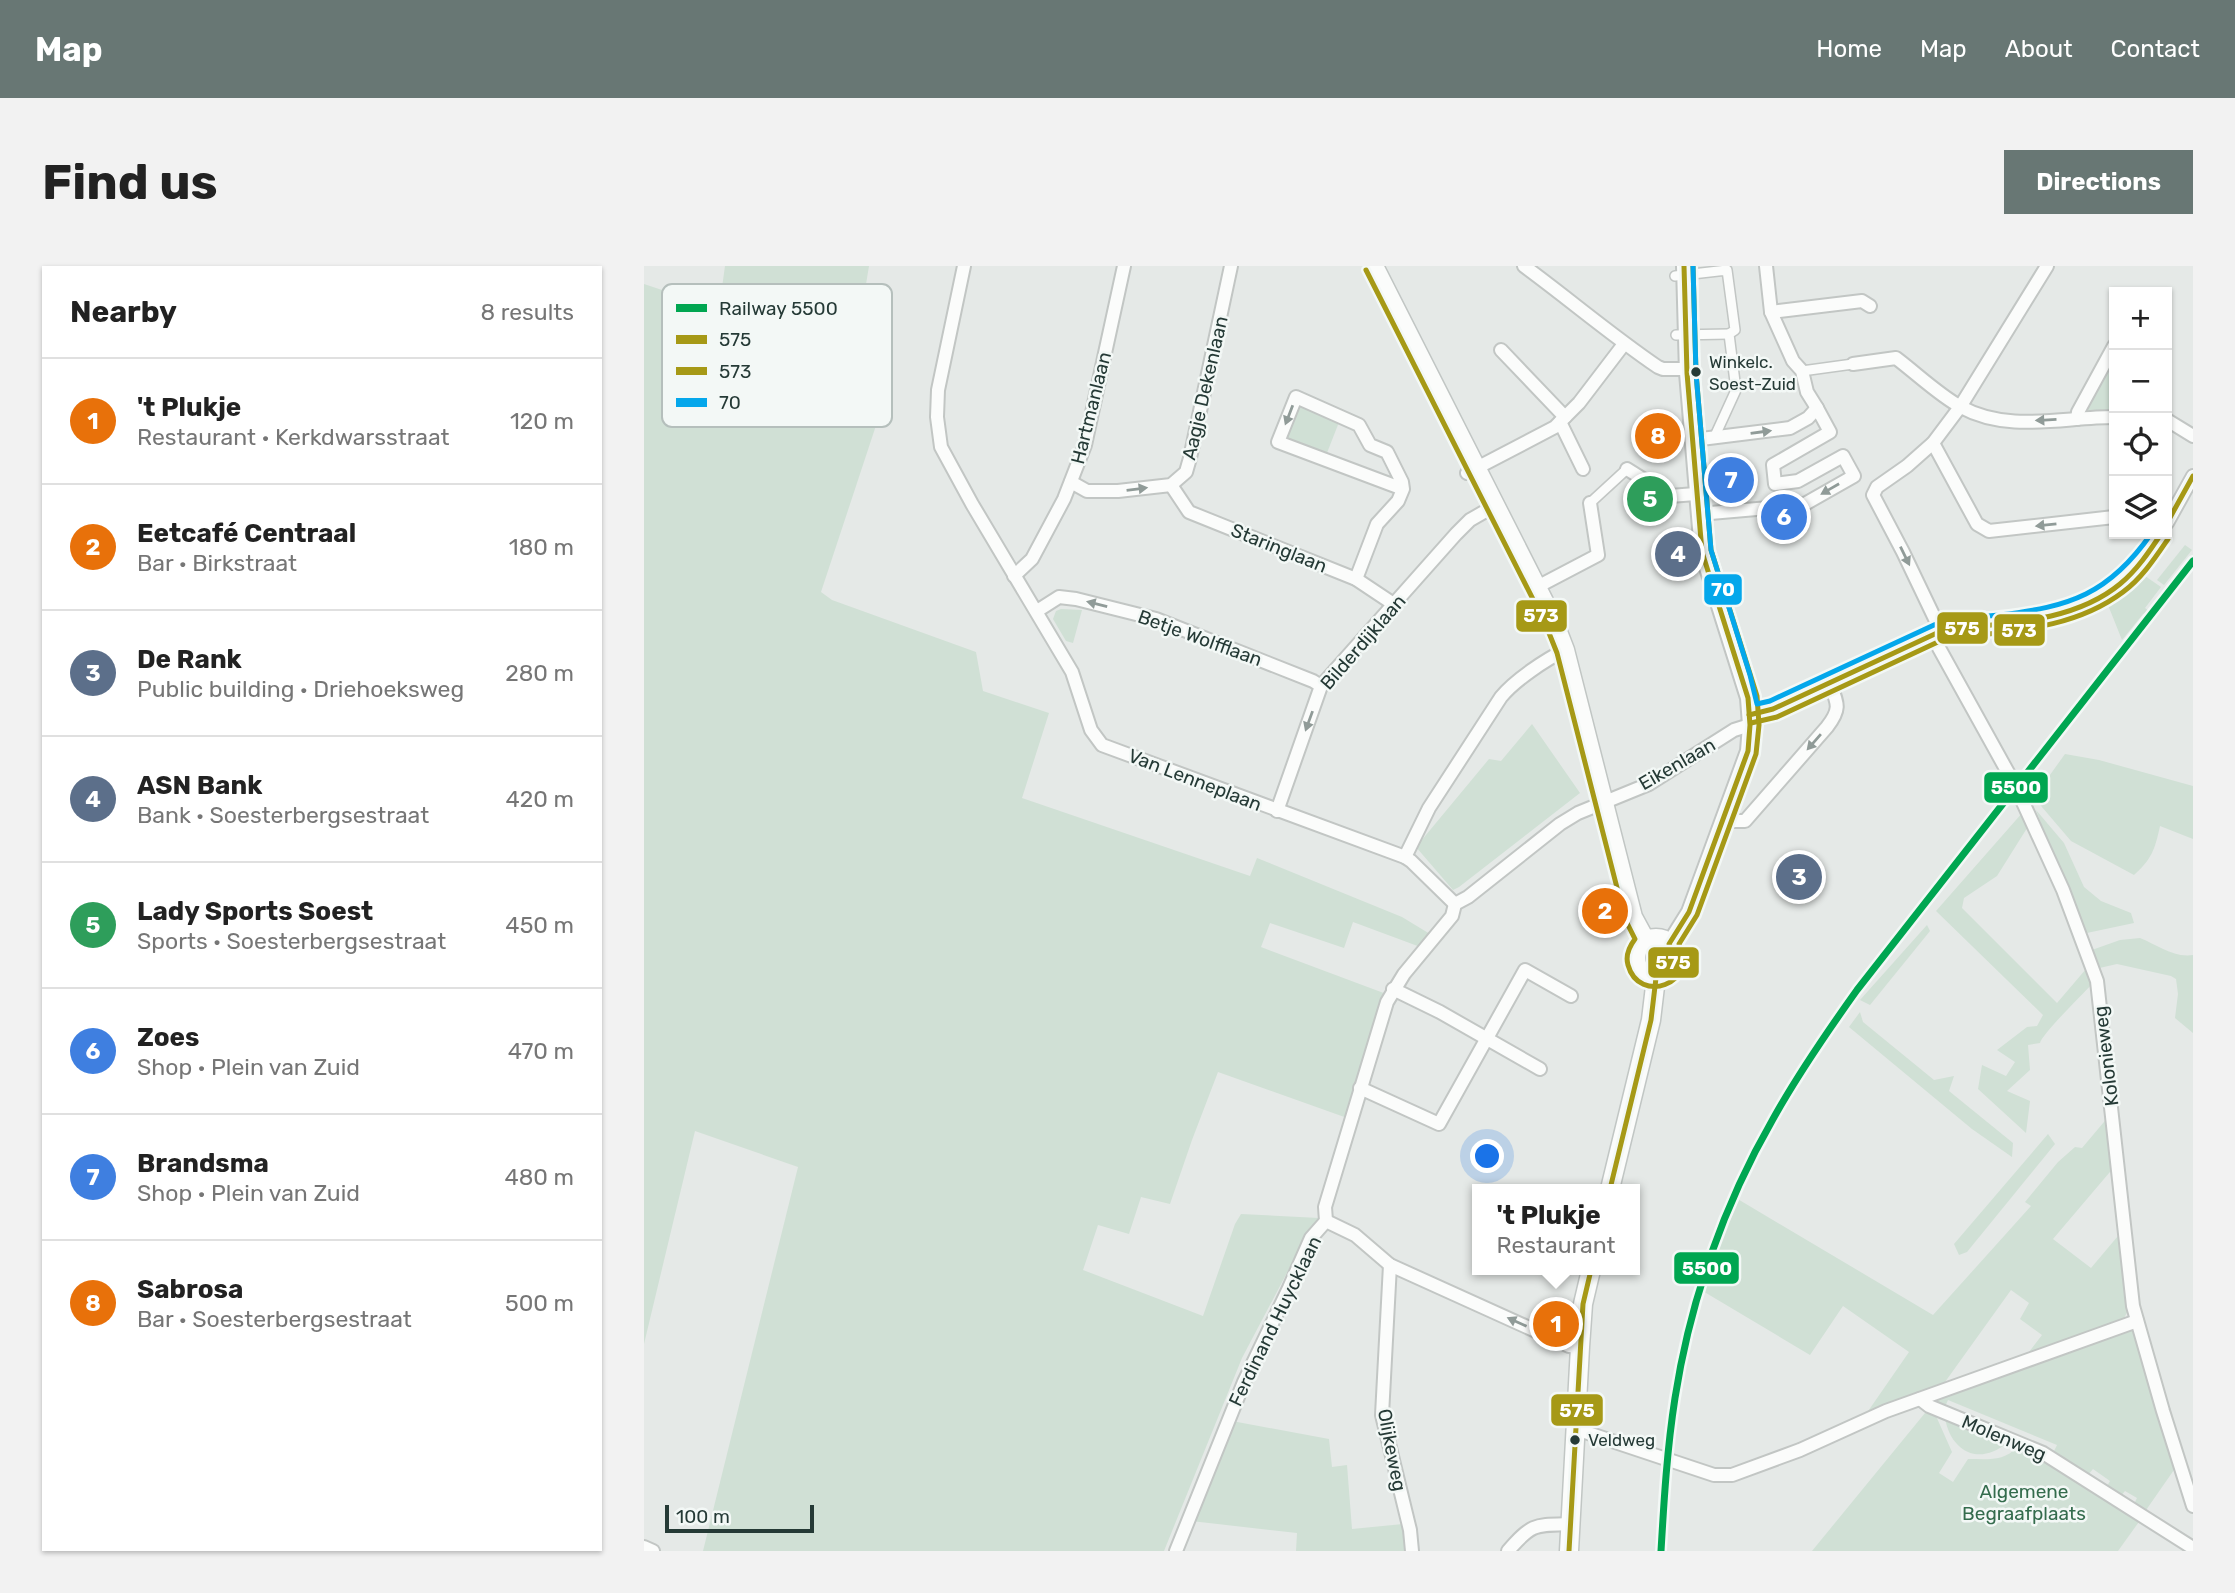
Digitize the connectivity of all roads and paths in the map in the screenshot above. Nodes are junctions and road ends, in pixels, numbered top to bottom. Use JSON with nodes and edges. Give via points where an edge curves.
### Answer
{"nodes":[{"id":1,"x":964,"y":266,"type":"edge"},
{"id":2,"x":1124,"y":266,"type":"edge"},
{"id":3,"x":1231,"y":266,"type":"edge"},
{"id":4,"x":1374,"y":266,"type":"edge"},
{"id":5,"x":1524,"y":266,"type":"edge"},
{"id":6,"x":1766,"y":266,"type":"edge"},
{"id":7,"x":2047,"y":266,"type":"edge"},
{"id":8,"x":1681,"y":273,"type":"edge"},
{"id":9,"x":1870,"y":306,"type":"dead end"},
{"id":10,"x":1771,"y":312,"type":"junction"},
{"id":11,"x":1729,"y":334,"type":"junction"},
{"id":12,"x":1681,"y":335,"type":"junction"},
{"id":13,"x":1624,"y":344,"type":"junction"},
{"id":14,"x":1501,"y":350,"type":"dead end"},
{"id":15,"x":2112,"y":350,"type":"edge"},
{"id":16,"x":1853,"y":364,"type":"joint"},
{"id":17,"x":1687,"y":369,"type":"junction"},
{"id":18,"x":1802,"y":371,"type":"junction"},
{"id":19,"x":1960,"y":407,"type":"junction"},
{"id":20,"x":1817,"y":408,"type":"junction"},
{"id":21,"x":2109,"y":417,"type":"edge"},
{"id":22,"x":2077,"y":419,"type":"junction"},
{"id":23,"x":1562,"y":420,"type":"junction"},
{"id":24,"x":2172,"y":423,"type":"edge"},
{"id":25,"x":2193,"y":436,"type":"edge"},
{"id":26,"x":1714,"y":438,"type":"junction"},
{"id":27,"x":1693,"y":440,"type":"junction"},
{"id":28,"x":1933,"y":443,"type":"junction"},
{"id":29,"x":1583,"y":469,"type":"dead end"},
{"id":30,"x":1628,"y":469,"type":"joint"},
{"id":31,"x":1472,"y":471,"type":"junction"},
{"id":32,"x":2193,"y":476,"type":"edge"},
{"id":33,"x":1071,"y":482,"type":"junction"},
{"id":34,"x":1171,"y":485,"type":"junction"},
{"id":35,"x":1403,"y":489,"type":"junction"},
{"id":36,"x":1702,"y":493,"type":"junction"},
{"id":37,"x":1590,"y":503,"type":"joint"},
{"id":38,"x":1496,"y":505,"type":"junction"},
{"id":39,"x":1699,"y":514,"type":"junction"},
{"id":40,"x":2172,"y":514,"type":"edge"},
{"id":41,"x":2109,"y":518,"type":"edge"},
{"id":42,"x":2155,"y":539,"type":"edge"},
{"id":43,"x":1014,"y":576,"type":"junction"},
{"id":44,"x":1356,"y":579,"type":"junction"},
{"id":45,"x":1537,"y":587,"type":"junction"},
{"id":46,"x":1395,"y":605,"type":"junction"},
{"id":47,"x":1037,"y":611,"type":"junction"},
{"id":48,"x":1937,"y":633,"type":"junction"},
{"id":49,"x":1565,"y":650,"type":"junction"},
{"id":50,"x":1830,"y":684,"type":"junction"},
{"id":51,"x":1321,"y":687,"type":"junction"},
{"id":52,"x":1750,"y":720,"type":"junction"},
{"id":53,"x":1604,"y":802,"type":"junction"},
{"id":54,"x":1277,"y":811,"type":"junction"},
{"id":55,"x":1724,"y":818,"type":"junction"},
{"id":56,"x":1405,"y":858,"type":"junction"},
{"id":57,"x":1455,"y":904,"type":"junction"},
{"id":58,"x":1646,"y":941,"type":"junction"},
{"id":59,"x":1669,"y":944,"type":"junction"},
{"id":60,"x":1656,"y":978,"type":"junction"},
{"id":61,"x":1393,"y":989,"type":"junction"},
{"id":62,"x":1571,"y":996,"type":"dead end"},
{"id":63,"x":1487,"y":1039,"type":"junction"},
{"id":64,"x":1540,"y":1069,"type":"dead end"},
{"id":65,"x":1360,"y":1088,"type":"junction"},
{"id":66,"x":1611,"y":1184,"type":"edge"},
{"id":67,"x":1326,"y":1221,"type":"junction"},
{"id":68,"x":1390,"y":1265,"type":"junction"},
{"id":69,"x":1590,"y":1275,"type":"edge"},
{"id":70,"x":2137,"y":1321,"type":"junction"},
{"id":71,"x":1580,"y":1347,"type":"junction"},
{"id":72,"x":1920,"y":1399,"type":"junction"},
{"id":73,"x":1576,"y":1429,"type":"junction"},
{"id":74,"x":2193,"y":1506,"type":"edge"},
{"id":75,"x":1571,"y":1524,"type":"junction"},
{"id":76,"x":644,"y":1547,"type":"edge"},
{"id":77,"x":2193,"y":1548,"type":"edge"},
{"id":78,"x":653,"y":1551,"type":"edge"},
{"id":79,"x":1176,"y":1551,"type":"edge"},
{"id":80,"x":1412,"y":1551,"type":"edge"},
{"id":81,"x":1508,"y":1551,"type":"edge"},
{"id":82,"x":1569,"y":1551,"type":"edge"}],
"edges":[{"from":1,"to":43,"type":"street","via":[[938,390],[941,447]]},
{"from":2,"to":33,"type":"street","name":"Hartmanlaan","via":[[1085,445]]},
{"from":3,"to":34,"type":"street","name":"Aagje Dekenlaan","via":[[1191,458],[1186,472]]},
{"from":4,"to":31,"type":"main road"},
{"from":5,"to":13,"type":"street"},
{"from":6,"to":10,"type":"street"},
{"from":7,"to":19,"type":"street"},
{"from":8,"to":11,"type":"street","via":[[1727,270],[1735,330]]},
{"from":8,"to":12,"type":"street"},
{"from":9,"to":10,"type":"street","via":[[1862,301]]},
{"from":10,"to":18,"type":"street"},
{"from":11,"to":12,"type":"street"},
{"from":11,"to":26,"type":"street","via":[[1736,390]]},
{"from":12,"to":17,"type":"street"},
{"from":13,"to":17,"type":"street","via":[[1661,368]]},
{"from":13,"to":23,"type":"street"},
{"from":14,"to":23,"type":"street"},
{"from":15,"to":22,"type":"street"},
{"from":16,"to":18,"type":"street"},
{"from":16,"to":19,"type":"street","via":[[1896,358]]},
{"from":17,"to":27,"type":"street"},
{"from":18,"to":20,"type":"street"},
{"from":22,"to":19,"type":"street","one_way":true,"via":[[2010,423]]},
{"from":19,"to":28,"type":"street"},
{"from":26,"to":20,"type":"street","one_way":true,"via":[[1790,428]]},
{"from":20,"to":39,"type":"street","one_way":true,"via":[[1830,432],[1773,465],[1775,484],[1798,481],[1843,456],[1854,476],[1803,505]]},
{"from":21,"to":22,"type":"street"},
{"from":23,"to":29,"type":"street"},
{"from":23,"to":31,"type":"street"},
{"from":24,"to":25,"type":"street"},
{"from":26,"to":27,"type":"street"},
{"from":27,"to":36,"type":"street"},
{"from":41,"to":28,"type":"street","one_way":true,"via":[[1989,531],[1977,524]]},
{"from":28,"to":48,"type":"street","name":"Kolonieweg","one_way":true,"via":[[1873,495],[1936,621]]},
{"from":30,"to":36,"type":"street","via":[[1670,496]]},
{"from":30,"to":37,"type":"street"},
{"from":31,"to":38,"type":"main road"},
{"from":32,"to":40,"type":"street"},
{"from":33,"to":34,"type":"street","name":"Aagje Dekenlaan","one_way":true,"via":[[1087,491]]},
{"from":33,"to":43,"type":"street","name":"Hartmanlaan","via":[[1032,559]]},
{"from":34,"to":44,"type":"street","name":"Staringlaan","via":[[1189,512]]},
{"from":35,"to":35,"type":"street","one_way":true,"via":[[1387,452],[1370,445],[1359,425],[1296,397],[1278,442]]},
{"from":35,"to":44,"type":"street","via":[[1377,524]]},
{"from":36,"to":39,"type":"street"},
{"from":37,"to":45,"type":"street","via":[[1598,555]]},
{"from":38,"to":45,"type":"main road"},
{"from":38,"to":46,"type":"street","name":"Bilderdijklaan","via":[[1470,520]]},
{"from":39,"to":52,"type":"street","via":[[1702,552],[1748,698]]},
{"from":42,"to":48,"type":"street","name":"Eikenlaan","via":[[2138,568],[2093,602],[2065,613]]},
{"from":43,"to":47,"type":"street","name":"Van Lenneplaan"},
{"from":44,"to":46,"type":"street","name":"Staringlaan"},
{"from":45,"to":49,"type":"main road"},
{"from":46,"to":51,"type":"street","name":"Bilderdijklaan"},
{"from":51,"to":47,"type":"street","name":"Betje Wolfflaan","one_way":true,"via":[[1156,619],[1059,597]]},
{"from":47,"to":54,"type":"street","name":"Van Lenneplaan","via":[[1072,672],[1091,730],[1102,745]]},
{"from":48,"to":50,"type":"street","name":"Eikenlaan"},
{"from":48,"to":70,"type":"street","name":"Kolonieweg","via":[[1940,648],[2019,793],[2097,981]]},
{"from":49,"to":53,"type":"main road"},
{"from":49,"to":56,"type":"street","via":[[1501,697],[1429,808]]},
{"from":50,"to":52,"type":"street","name":"Eikenlaan"},
{"from":50,"to":55,"type":"street","one_way":true,"via":[[1837,714],[1827,727],[1745,821]]},
{"from":51,"to":54,"type":"street","name":"Bilderdijklaan","one_way":true},
{"from":52,"to":53,"type":"street","name":"Eikenlaan","via":[[1649,784]]},
{"from":52,"to":55,"type":"street","via":[[1748,751]]},
{"from":53,"to":57,"type":"street","name":"Ferdinand Huycklaan","via":[[1560,824]]},
{"from":53,"to":58,"type":"main road","via":[[1633,917]]},
{"from":54,"to":56,"type":"street","name":"Van Lenneplaan"},
{"from":55,"to":59,"type":"street","via":[[1689,912]]},
{"from":56,"to":57,"type":"street","name":"Van Lenneplaan"},
{"from":57,"to":61,"type":"street","name":"Ferdinand Huycklaan","via":[[1452,916]]},
{"from":58,"to":59,"type":"main road","via":[[1660,939]]},
{"from":58,"to":60,"type":"main road","via":[[1636,953],[1637,965],[1644,975]]},
{"from":59,"to":60,"type":"main road","via":[[1675,963],[1668,974]]},
{"from":60,"to":66,"type":"main road","via":[[1651,1020]]},
{"from":61,"to":63,"type":"street"},
{"from":61,"to":65,"type":"street","name":"Ferdinand Huycklaan"},
{"from":62,"to":63,"type":"street","via":[[1525,970]]},
{"from":63,"to":64,"type":"street"},
{"from":63,"to":65,"type":"street","via":[[1439,1124]]},
{"from":65,"to":67,"type":"street","name":"Ferdinand Huycklaan","via":[[1325,1207]]},
{"from":67,"to":68,"type":"street","via":[[1355,1236]]},
{"from":67,"to":79,"type":"street","name":"Ferdinand Huycklaan","via":[[1311,1238],[1244,1382]]},
{"from":71,"to":68,"type":"street","one_way":true},
{"from":68,"to":80,"type":"street","name":"Olijkeweg","via":[[1382,1415]]},
{"from":69,"to":71,"type":"main road"},
{"from":70,"to":72,"type":"street"},
{"from":70,"to":74,"type":"street","name":"Kolonieweg"},
{"from":71,"to":73,"type":"main road"},
{"from":72,"to":73,"type":"street","via":[[1732,1475],[1714,1475]]},
{"from":72,"to":77,"type":"street","name":"Molenweg","via":[[2043,1453]]},
{"from":73,"to":75,"type":"main road"},
{"from":75,"to":81,"type":"street","via":[[1539,1525],[1523,1533]]},
{"from":75,"to":82,"type":"main road"},
{"from":76,"to":78,"type":"street"}]}
